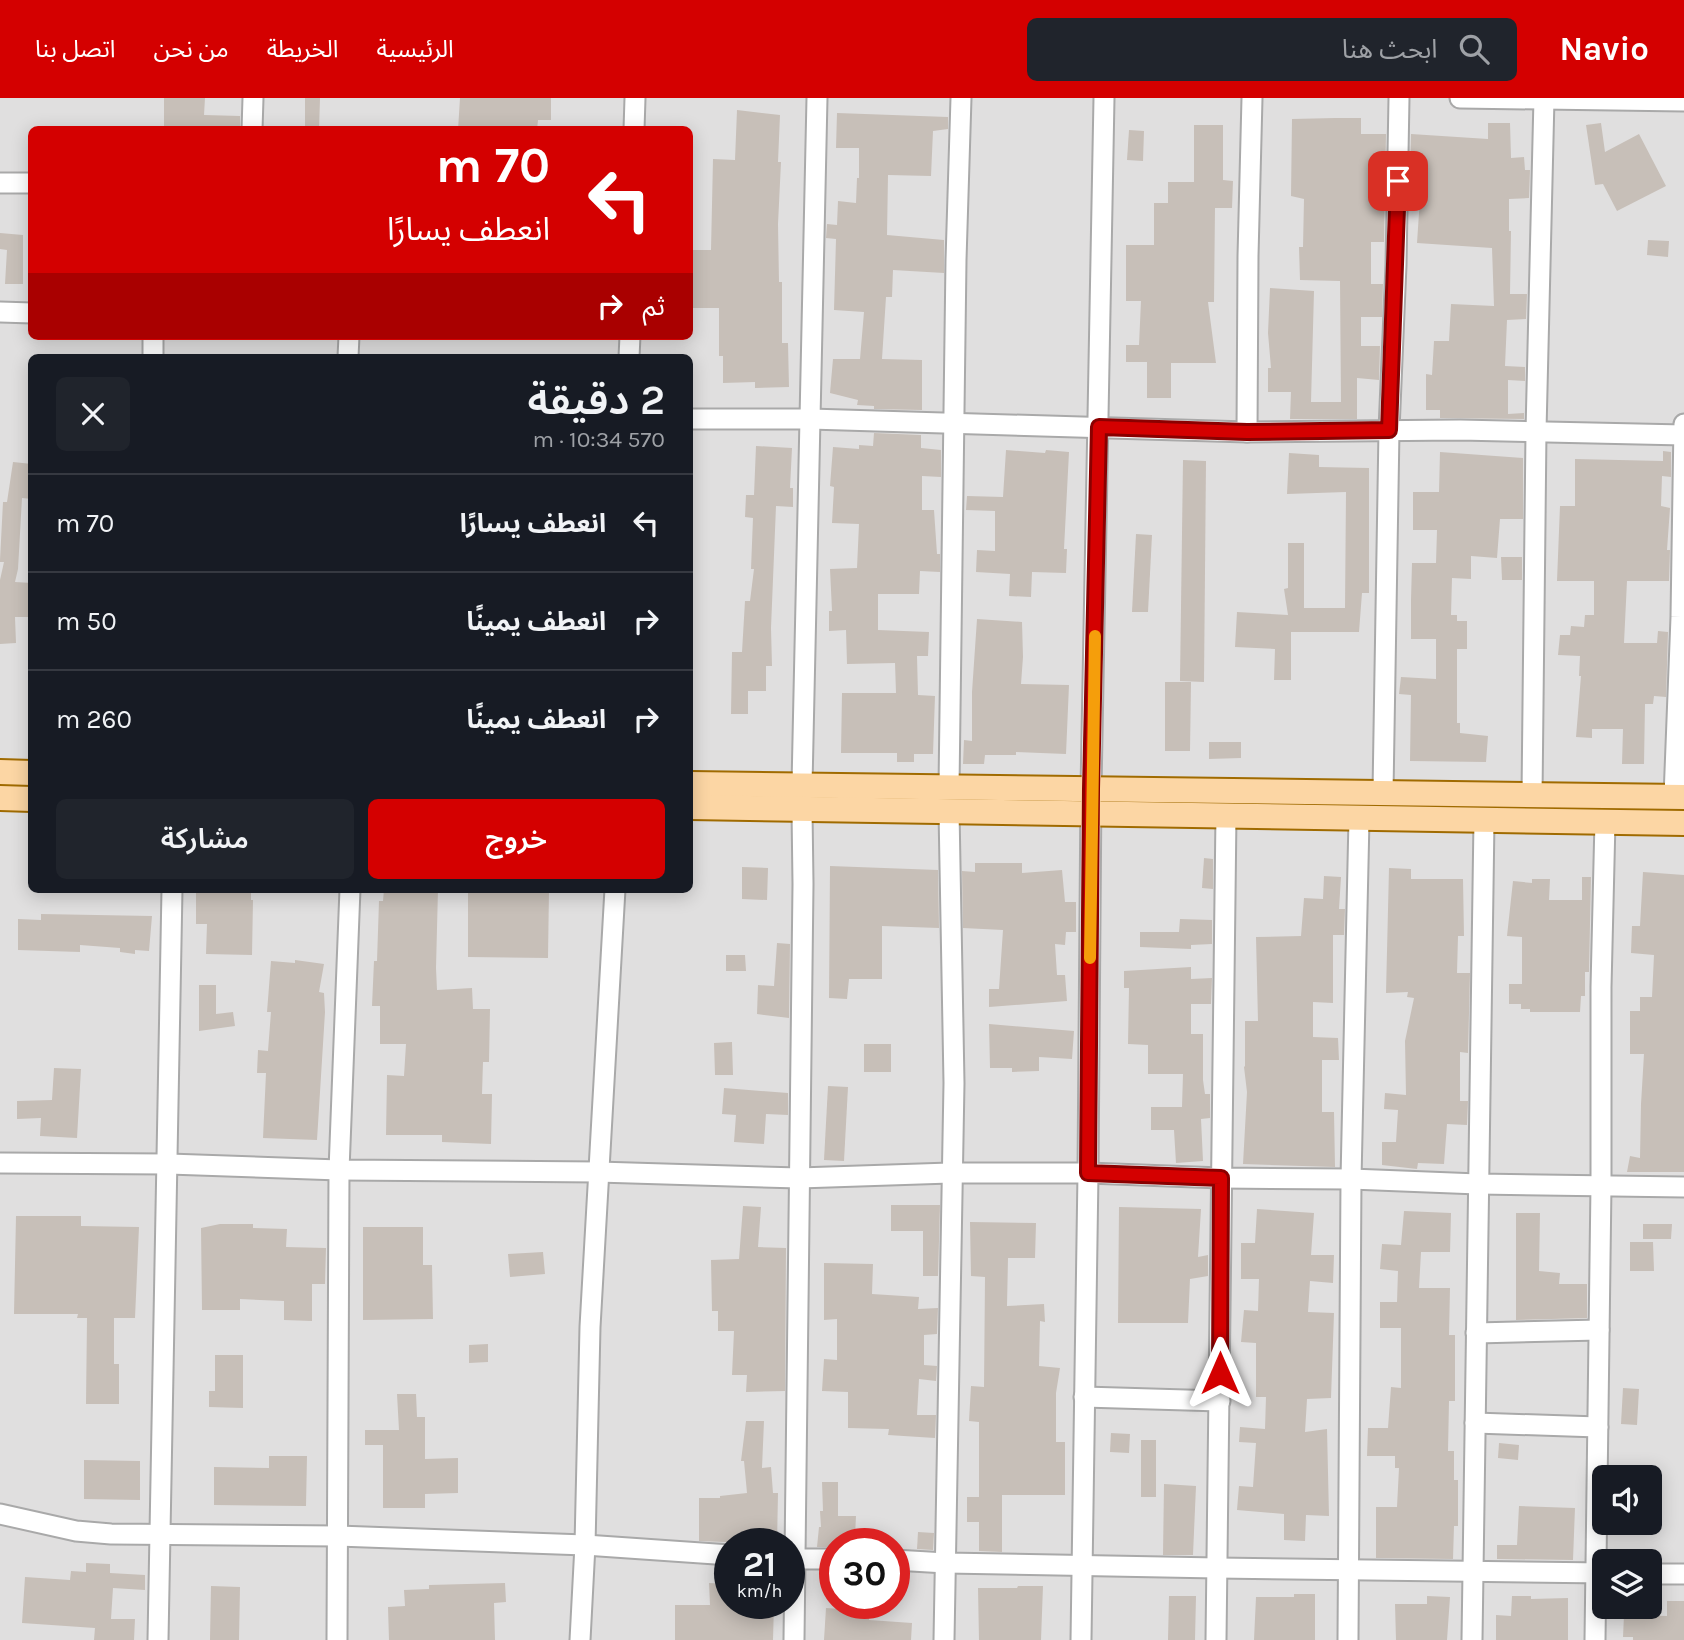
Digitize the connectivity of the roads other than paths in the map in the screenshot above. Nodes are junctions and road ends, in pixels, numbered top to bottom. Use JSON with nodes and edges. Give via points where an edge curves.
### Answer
{"nodes":[{"id":1,"x":253,"y":98,"type":"edge"},
{"id":2,"x":635,"y":98,"type":"edge"},
{"id":3,"x":817,"y":98,"type":"edge"},
{"id":4,"x":961,"y":98,"type":"edge"},
{"id":5,"x":1104,"y":98,"type":"edge"},
{"id":6,"x":1252,"y":98,"type":"edge"},
{"id":7,"x":1399,"y":98,"type":"edge"},
{"id":8,"x":1460,"y":98,"type":"edge"},
{"id":9,"x":1544,"y":98,"type":"edge"},
{"id":10,"x":1684,"y":101,"type":"edge"},
{"id":11,"x":252,"y":126,"type":"edge"},
{"id":12,"x":634,"y":126,"type":"edge"},
{"id":13,"x":0,"y":183,"type":"edge"},
{"id":14,"x":28,"y":183,"type":"edge"},
{"id":15,"x":0,"y":312,"type":"edge"},
{"id":16,"x":28,"y":313,"type":"edge"},
{"id":17,"x":693,"y":419,"type":"edge"},
{"id":18,"x":810,"y":419,"type":"junction"},
{"id":19,"x":953,"y":424,"type":"junction"},
{"id":20,"x":1684,"y":424,"type":"edge"},
{"id":21,"x":1099,"y":427,"type":"junction"},
{"id":22,"x":1389,"y":430,"type":"junction"},
{"id":23,"x":1536,"y":431,"type":"junction"},
{"id":24,"x":1247,"y":432,"type":"junction"},
{"id":25,"x":1684,"y":435,"type":"edge"},
{"id":26,"x":0,"y":772,"type":"edge"},
{"id":27,"x":28,"y":773,"type":"edge"},
{"id":28,"x":693,"y":784,"type":"edge"},
{"id":29,"x":1383,"y":792,"type":"junction"},
{"id":30,"x":1532,"y":796,"type":"junction"},
{"id":31,"x":1679,"y":797,"type":"edge"},
{"id":32,"x":0,"y":798,"type":"edge"},
{"id":33,"x":802,"y":798,"type":"junction"},
{"id":34,"x":28,"y":799,"type":"edge"},
{"id":35,"x":949,"y":799,"type":"junction"},
{"id":36,"x":1091,"y":801,"type":"junction"},
{"id":37,"x":693,"y":807,"type":"edge"},
{"id":38,"x":1226,"y":814,"type":"junction"},
{"id":39,"x":1359,"y":819,"type":"junction"},
{"id":40,"x":1484,"y":820,"type":"junction"},
{"id":41,"x":1605,"y":821,"type":"junction"},
{"id":42,"x":1684,"y":823,"type":"edge"},
{"id":43,"x":172,"y":893,"type":"edge"},
{"id":44,"x":350,"y":893,"type":"edge"},
{"id":45,"x":614,"y":893,"type":"edge"},
{"id":46,"x":0,"y":1163,"type":"edge"},
{"id":47,"x":169,"y":1164,"type":"junction"},
{"id":48,"x":339,"y":1170,"type":"junction"},
{"id":49,"x":598,"y":1172,"type":"junction"},
{"id":50,"x":950,"y":1173,"type":"junction"},
{"id":51,"x":1088,"y":1173,"type":"junction"},
{"id":52,"x":799,"y":1178,"type":"junction"},
{"id":53,"x":1221,"y":1178,"type":"junction"},
{"id":54,"x":1352,"y":1179,"type":"junction"},
{"id":55,"x":1478,"y":1184,"type":"junction"},
{"id":56,"x":1601,"y":1185,"type":"junction"},
{"id":57,"x":1684,"y":1187,"type":"edge"},
{"id":58,"x":1599,"y":1330,"type":"junction"},
{"id":59,"x":1476,"y":1333,"type":"junction"},
{"id":60,"x":1084,"y":1397,"type":"junction"},
{"id":61,"x":1220,"y":1401,"type":"junction"},
{"id":62,"x":1475,"y":1423,"type":"junction"},
{"id":63,"x":1598,"y":1427,"type":"junction"},
{"id":64,"x":0,"y":1514,"type":"edge"},
{"id":65,"x":793,"y":1528,"type":"edge"},
{"id":66,"x":160,"y":1536,"type":"junction"},
{"id":67,"x":338,"y":1536,"type":"junction"},
{"id":68,"x":585,"y":1545,"type":"junction"},
{"id":69,"x":1600,"y":1549,"type":"edge"},
{"id":70,"x":714,"y":1554,"type":"edge"},
{"id":71,"x":910,"y":1561,"type":"edge"},
{"id":72,"x":946,"y":1563,"type":"junction"},
{"id":73,"x":1082,"y":1565,"type":"junction"},
{"id":74,"x":1217,"y":1568,"type":"junction"},
{"id":75,"x":1348,"y":1569,"type":"junction"},
{"id":76,"x":1473,"y":1571,"type":"junction"},
{"id":77,"x":1592,"y":1573,"type":"edge"},
{"id":78,"x":1662,"y":1574,"type":"edge"},
{"id":79,"x":1684,"y":1574,"type":"edge"},
{"id":80,"x":793,"y":1619,"type":"edge"},
{"id":81,"x":1597,"y":1619,"type":"edge"},
{"id":82,"x":158,"y":1640,"type":"edge"},
{"id":83,"x":337,"y":1640,"type":"edge"},
{"id":84,"x":580,"y":1640,"type":"edge"},
{"id":85,"x":794,"y":1640,"type":"edge"},
{"id":86,"x":944,"y":1640,"type":"edge"},
{"id":87,"x":1081,"y":1640,"type":"edge"},
{"id":88,"x":1216,"y":1640,"type":"edge"},
{"id":89,"x":1348,"y":1640,"type":"edge"},
{"id":90,"x":1472,"y":1640,"type":"edge"},
{"id":91,"x":1595,"y":1640,"type":"edge"}],
"edges":[{"from":1,"to":11,"type":"street"},
{"from":2,"to":12,"type":"street"},
{"from":3,"to":18,"type":"street"},
{"from":4,"to":19,"type":"street"},
{"from":5,"to":21,"type":"street"},
{"from":6,"to":24,"type":"street"},
{"from":7,"to":22,"type":"street"},
{"from":8,"to":9,"type":"street"},
{"from":9,"to":10,"type":"street"},
{"from":9,"to":23,"type":"street"},
{"from":13,"to":14,"type":"street"},
{"from":15,"to":16,"type":"street"},
{"from":17,"to":18,"type":"street"},
{"from":18,"to":19,"type":"street"},
{"from":18,"to":33,"type":"street"},
{"from":19,"to":21,"type":"street"},
{"from":19,"to":35,"type":"street"},
{"from":20,"to":25,"type":"street"},
{"from":21,"to":24,"type":"street"},
{"from":21,"to":36,"type":"street"},
{"from":22,"to":23,"type":"street"},
{"from":22,"to":24,"type":"street"},
{"from":22,"to":29,"type":"street"},
{"from":23,"to":25,"type":"street"},
{"from":23,"to":30,"type":"street"},
{"from":25,"to":31,"type":"street"},
{"from":26,"to":27,"type":"main road"},
{"from":28,"to":33,"type":"main road"},
{"from":29,"to":30,"type":"main road"},
{"from":29,"to":36,"type":"main road"},
{"from":30,"to":31,"type":"main road"},
{"from":32,"to":34,"type":"main road"},
{"from":33,"to":35,"type":"main road"},
{"from":33,"to":37,"type":"main road"},
{"from":33,"to":52,"type":"street"},
{"from":35,"to":36,"type":"main road"},
{"from":35,"to":50,"type":"street","via":[[954,1083]]},
{"from":36,"to":38,"type":"main road"},
{"from":36,"to":51,"type":"street"},
{"from":38,"to":39,"type":"main road"},
{"from":38,"to":53,"type":"street"},
{"from":39,"to":40,"type":"main road"},
{"from":39,"to":54,"type":"street"},
{"from":40,"to":41,"type":"main road"},
{"from":40,"to":55,"type":"street"},
{"from":41,"to":42,"type":"main road"},
{"from":41,"to":56,"type":"street"},
{"from":43,"to":47,"type":"street"},
{"from":44,"to":48,"type":"street"},
{"from":45,"to":49,"type":"street"},
{"from":46,"to":47,"type":"street"},
{"from":47,"to":48,"type":"street"},
{"from":47,"to":66,"type":"street"},
{"from":48,"to":49,"type":"street"},
{"from":48,"to":67,"type":"street"},
{"from":49,"to":52,"type":"street"},
{"from":49,"to":68,"type":"street"},
{"from":50,"to":51,"type":"street"},
{"from":50,"to":52,"type":"street"},
{"from":50,"to":72,"type":"street"},
{"from":51,"to":53,"type":"street"},
{"from":51,"to":60,"type":"street"},
{"from":52,"to":65,"type":"street"},
{"from":53,"to":54,"type":"street"},
{"from":53,"to":61,"type":"street"},
{"from":54,"to":55,"type":"street"},
{"from":54,"to":75,"type":"street"},
{"from":55,"to":56,"type":"street"},
{"from":55,"to":59,"type":"street"},
{"from":56,"to":57,"type":"street"},
{"from":56,"to":58,"type":"street"},
{"from":58,"to":59,"type":"street"},
{"from":58,"to":63,"type":"street"},
{"from":59,"to":62,"type":"street"},
{"from":60,"to":61,"type":"street"},
{"from":60,"to":73,"type":"street"},
{"from":61,"to":74,"type":"street"},
{"from":62,"to":63,"type":"street"},
{"from":62,"to":76,"type":"street"},
{"from":63,"to":69,"type":"street"},
{"from":64,"to":66,"type":"street","via":[[76,1531]]},
{"from":66,"to":67,"type":"street"},
{"from":66,"to":82,"type":"street"},
{"from":67,"to":68,"type":"street"},
{"from":67,"to":83,"type":"street"},
{"from":68,"to":70,"type":"street"},
{"from":68,"to":84,"type":"street"},
{"from":71,"to":72,"type":"street"},
{"from":72,"to":73,"type":"street"},
{"from":72,"to":86,"type":"street"},
{"from":73,"to":74,"type":"street"},
{"from":73,"to":87,"type":"street"},
{"from":74,"to":75,"type":"street"},
{"from":74,"to":88,"type":"street"},
{"from":75,"to":76,"type":"street"},
{"from":75,"to":89,"type":"street"},
{"from":76,"to":77,"type":"street"},
{"from":76,"to":90,"type":"street"},
{"from":78,"to":79,"type":"street"},
{"from":80,"to":85,"type":"street"},
{"from":81,"to":91,"type":"street"}]}
